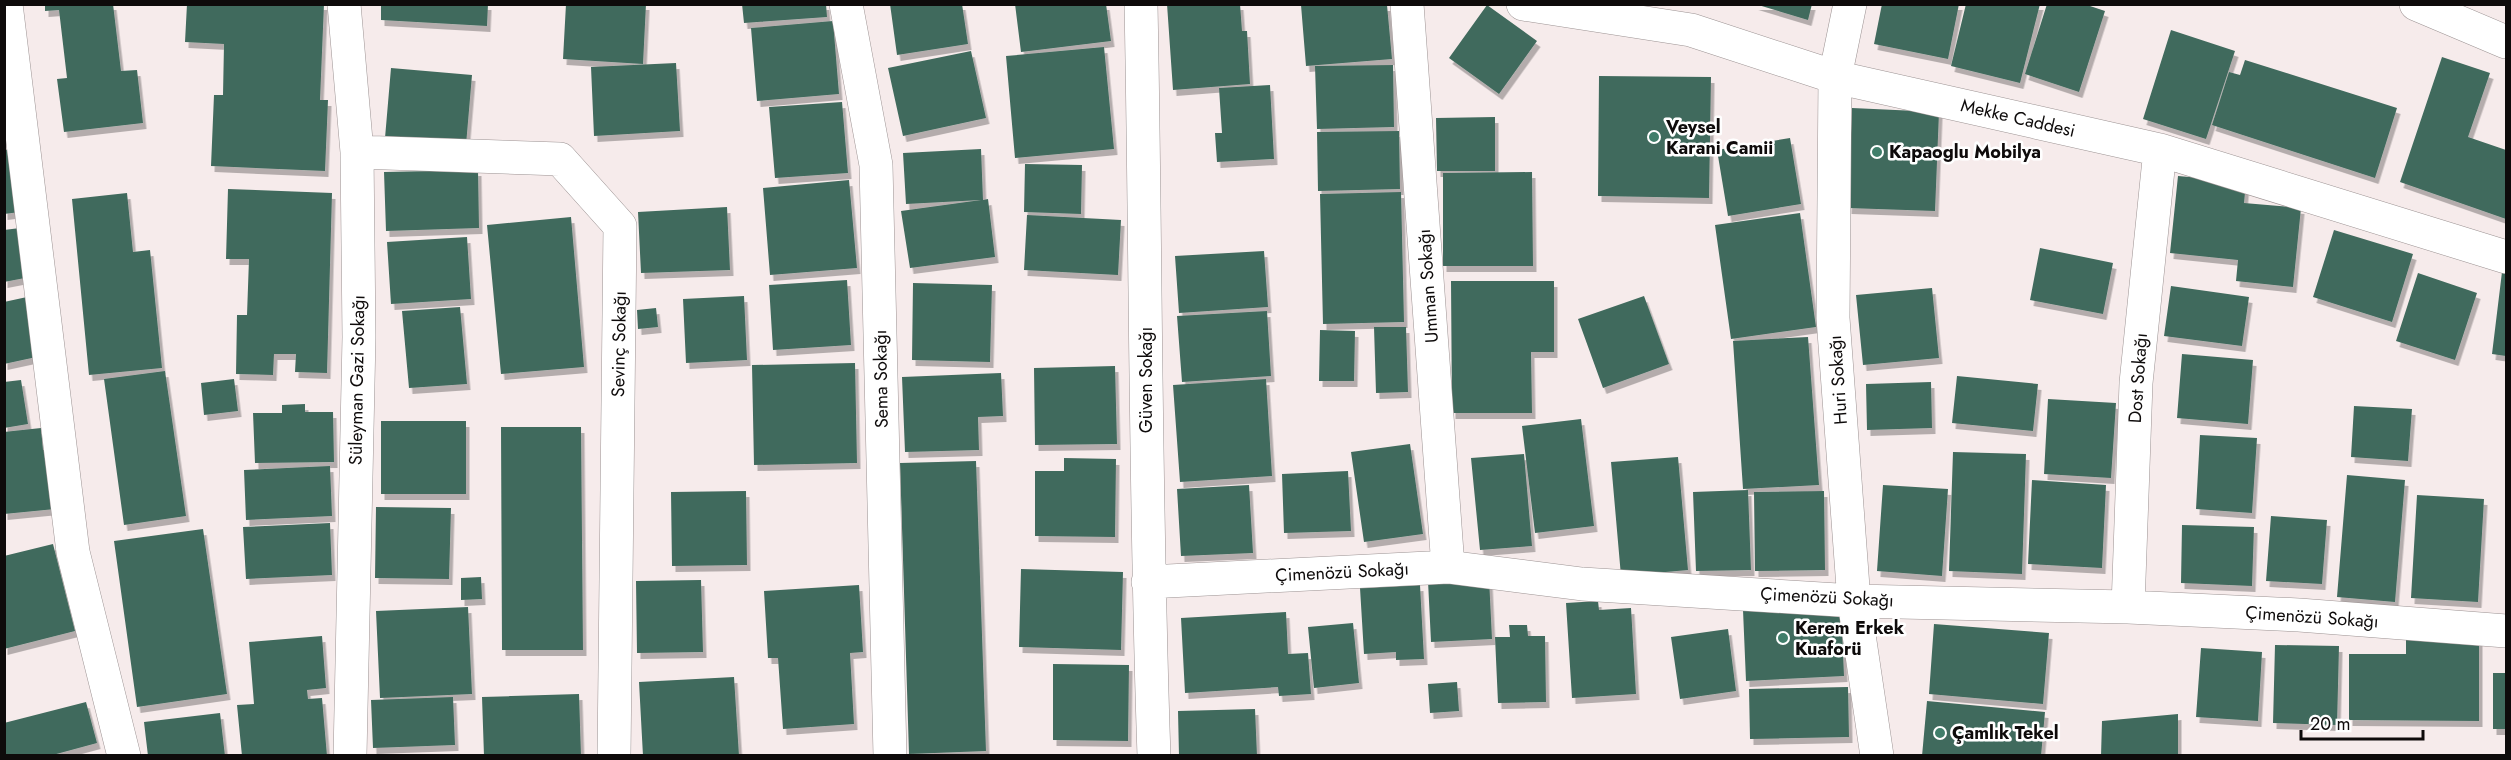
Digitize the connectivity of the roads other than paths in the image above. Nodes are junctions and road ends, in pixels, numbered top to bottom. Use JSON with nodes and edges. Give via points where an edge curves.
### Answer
{"nodes":[{"id":1,"x":6,"y":4,"type":"edge"},
{"id":2,"x":344,"y":4,"type":"edge"},
{"id":3,"x":846,"y":4,"type":"edge"},
{"id":4,"x":1141,"y":4,"type":"edge"},
{"id":5,"x":1407,"y":4,"type":"edge"},
{"id":6,"x":1523,"y":4,"type":"edge"},
{"id":7,"x":1850,"y":4,"type":"edge"},
{"id":8,"x":2416,"y":4,"type":"edge"},
{"id":9,"x":2506,"y":42,"type":"edge"},
{"id":10,"x":1834,"y":77,"type":"junction"},
{"id":11,"x":2160,"y":150,"type":"junction"},
{"id":12,"x":357,"y":152,"type":"junction"},
{"id":13,"x":2506,"y":257,"type":"edge"},
{"id":14,"x":1448,"y":567,"type":"junction"},
{"id":15,"x":1148,"y":582,"type":"junction"},
{"id":16,"x":1854,"y":601,"type":"junction"},
{"id":17,"x":2128,"y":607,"type":"junction"},
{"id":18,"x":2506,"y":631,"type":"edge"},
{"id":19,"x":124,"y":756,"type":"edge"},
{"id":20,"x":350,"y":756,"type":"edge"},
{"id":21,"x":614,"y":756,"type":"edge"},
{"id":22,"x":890,"y":756,"type":"edge"},
{"id":23,"x":1154,"y":756,"type":"edge"},
{"id":24,"x":1877,"y":756,"type":"edge"}],
"edges":[{"from":1,"to":19,"type":"street","via":[[73,552]]},
{"from":2,"to":12,"type":"street","name":"Süleyman Gazi Sokağı"},
{"from":3,"to":22,"type":"street","name":"Sema Sokağı","via":[[876,165]]},
{"from":4,"to":15,"type":"street","name":"Güven Sokağı"},
{"from":5,"to":14,"type":"street","name":"Umman Sokağı"},
{"from":6,"to":10,"type":"street","name":"Mekke Caddesi","via":[[1691,30]]},
{"from":7,"to":10,"type":"street","name":"Huri Sokağı"},
{"from":8,"to":9,"type":"street"},
{"from":10,"to":11,"type":"street","name":"Mekke Caddesi"},
{"from":10,"to":16,"type":"street","name":"Huri Sokağı","via":[[1833,318]]},
{"from":11,"to":13,"type":"street","name":"Mekke Caddesi"},
{"from":11,"to":17,"type":"street","name":"Dost Sokağı","via":[[2136,383]]},
{"from":12,"to":20,"type":"street","name":"Süleyman Gazi Sokağı","via":[[359,337]]},
{"from":12,"to":21,"type":"street","name":"Sevinç Sokağı","via":[[560,159],[620,226]]},
{"from":14,"to":15,"type":"street","name":"Çimenözü Sokağı"},
{"from":14,"to":16,"type":"street","name":"Çimenözü Sokağı","via":[[1582,584]]},
{"from":15,"to":23,"type":"street","name":"Güven Sokağı"},
{"from":16,"to":17,"type":"street","name":"Çimenözü Sokağı"},
{"from":16,"to":24,"type":"street","name":"Huri Sokağı"},
{"from":17,"to":18,"type":"street","name":"Çimenözü Sokağı"}]}
